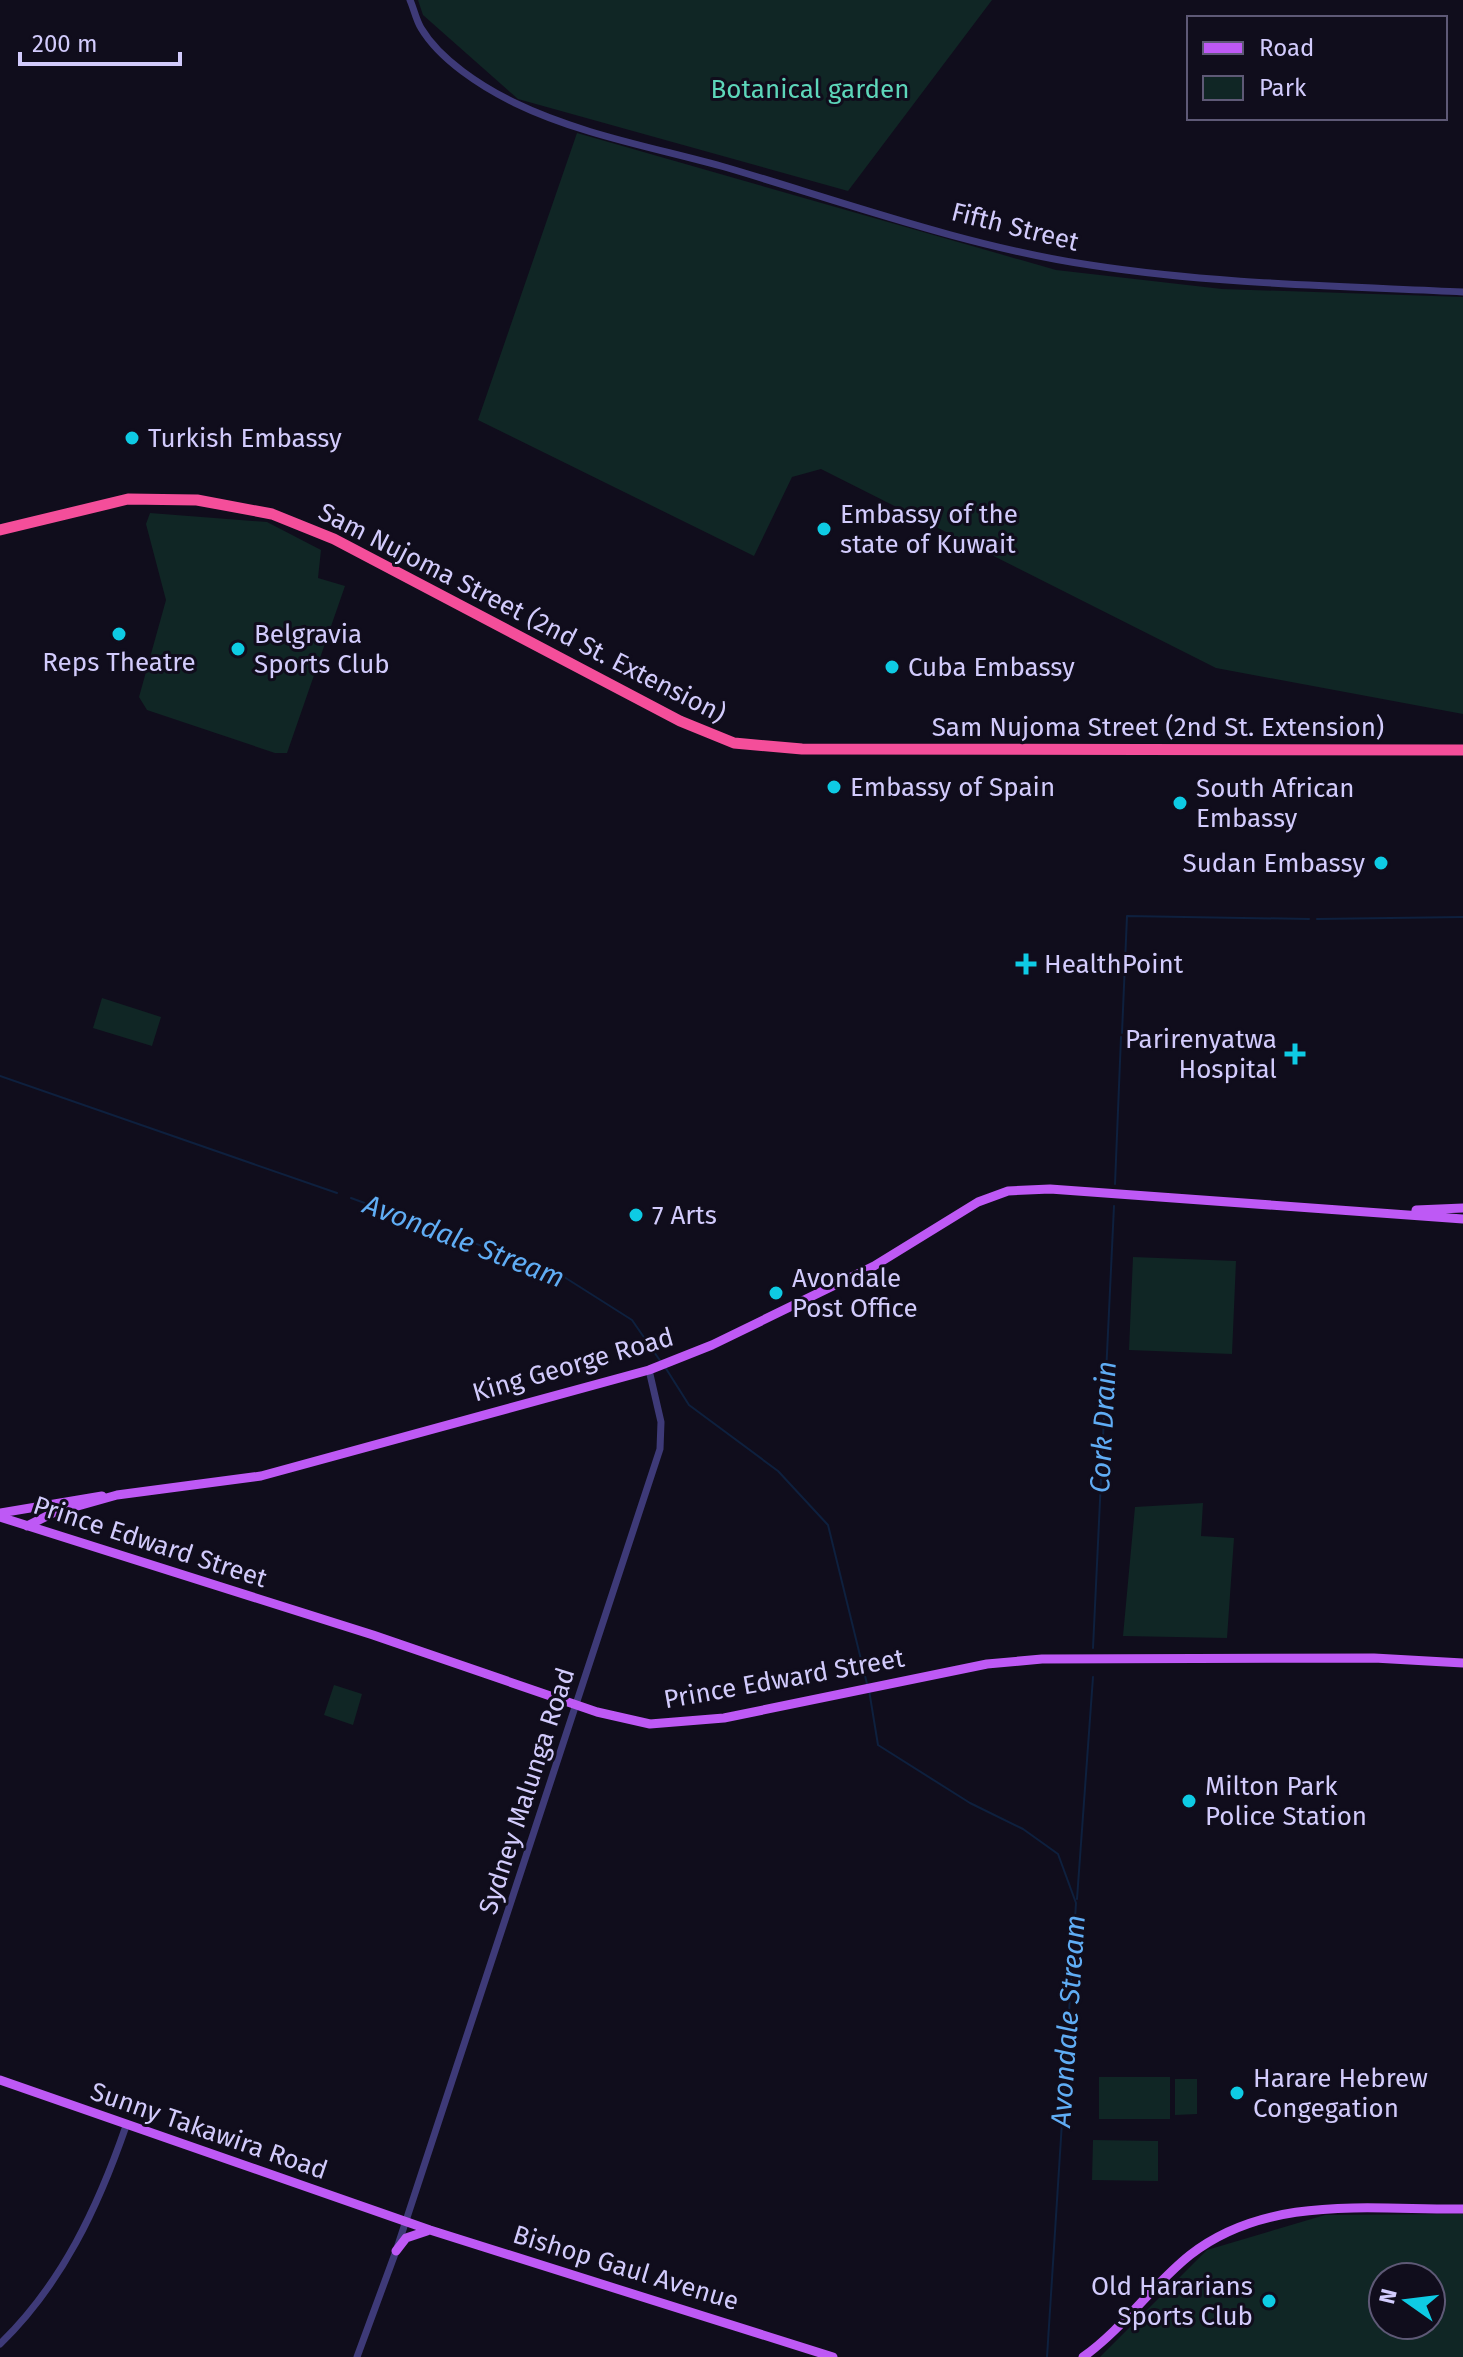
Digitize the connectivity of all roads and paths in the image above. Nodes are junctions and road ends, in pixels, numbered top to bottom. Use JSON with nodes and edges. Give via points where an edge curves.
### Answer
{"nodes":[{"id":1,"x":410,"y":0,"type":"edge"},
{"id":2,"x":1463,"y":292,"type":"edge"},
{"id":3,"x":0,"y":530,"type":"edge"},
{"id":4,"x":1463,"y":750,"type":"edge"},
{"id":5,"x":1463,"y":1208,"type":"edge"},
{"id":6,"x":1389,"y":1211,"type":"junction"},
{"id":7,"x":1463,"y":1219,"type":"edge"},
{"id":8,"x":649,"y":1370,"type":"junction"},
{"id":9,"x":117,"y":1495,"type":"junction"},
{"id":10,"x":34,"y":1505,"type":"junction"},
{"id":11,"x":53,"y":1513,"type":"junction"},
{"id":12,"x":0,"y":1515,"type":"edge"},
{"id":13,"x":27,"y":1526,"type":"junction"},
{"id":14,"x":60,"y":1537,"type":"junction"},
{"id":15,"x":1463,"y":1663,"type":"edge"},
{"id":16,"x":576,"y":1705,"type":"junction"},
{"id":17,"x":0,"y":2080,"type":"edge"},
{"id":18,"x":126,"y":2126,"type":"junction"},
{"id":19,"x":1463,"y":2209,"type":"edge"},
{"id":20,"x":404,"y":2222,"type":"junction"},
{"id":21,"x":430,"y":2230,"type":"junction"},
{"id":22,"x":396,"y":2251,"type":"junction"},
{"id":23,"x":0,"y":2344,"type":"edge"},
{"id":24,"x":357,"y":2357,"type":"edge"},
{"id":25,"x":833,"y":2357,"type":"edge"},
{"id":26,"x":1083,"y":2357,"type":"edge"}],
"edges":[{"from":1,"to":2,"type":"street","name":"Fifth Street","via":[[420,28],[454,64],[514,103],[570,125],[1061,261],[1201,279]]},
{"from":3,"to":4,"type":"highway","name":"Sam Nujoma Street (2nd St. Extension)","via":[[128,499],[197,500],[272,514],[334,539],[680,721],[734,743],[802,749]]},
{"from":5,"to":6,"type":"main road"},
{"from":6,"to":7,"type":"main road"},
{"from":6,"to":8,"type":"main road","name":"King George Road","via":[[1033,1189],[994,1195],[874,1266]]},
{"from":8,"to":9,"type":"main road","name":"King George Road","via":[[261,1476]]},
{"from":8,"to":16,"type":"street","name":"Sydney Malunga Road","via":[[661,1422],[660,1449]]},
{"from":9,"to":10,"type":"main road","name":"King George Road"},
{"from":9,"to":11,"type":"main road","name":"King George Road"},
{"from":10,"to":12,"type":"main road","name":"King George Road"},
{"from":10,"to":13,"type":"main road"},
{"from":11,"to":13,"type":"main road","name":"King George Road"},
{"from":11,"to":14,"type":"main road"},
{"from":12,"to":13,"type":"main road","name":"Prince Edward Street"},
{"from":13,"to":14,"type":"main road","name":"Prince Edward Street"},
{"from":14,"to":16,"type":"main road","name":"Prince Edward Street"},
{"from":15,"to":16,"type":"main road","name":"Prince Edward Street","via":[[1374,1658],[1042,1659],[987,1664],[724,1718],[666,1724],[632,1721]]},
{"from":16,"to":20,"type":"street","name":"Sydney Malunga Road"},
{"from":17,"to":18,"type":"main road","name":"Sunny Takawira Road"},
{"from":18,"to":20,"type":"main road","name":"Sunny Takawira Road"},
{"from":18,"to":23,"type":"street","via":[[79,2238],[42,2296]]},
{"from":19,"to":26,"type":"main road","via":[[1305,2209],[1239,2227],[1191,2255]]},
{"from":20,"to":21,"type":"main road","name":"Bishop Gaul Avenue"},
{"from":20,"to":22,"type":"street","name":"Sydney Malunga Road"},
{"from":21,"to":22,"type":"main road","via":[[413,2234]]},
{"from":21,"to":25,"type":"main road","name":"Bishop Gaul Avenue"},
{"from":22,"to":24,"type":"street","name":"Sydney Malunga Road"}]}
